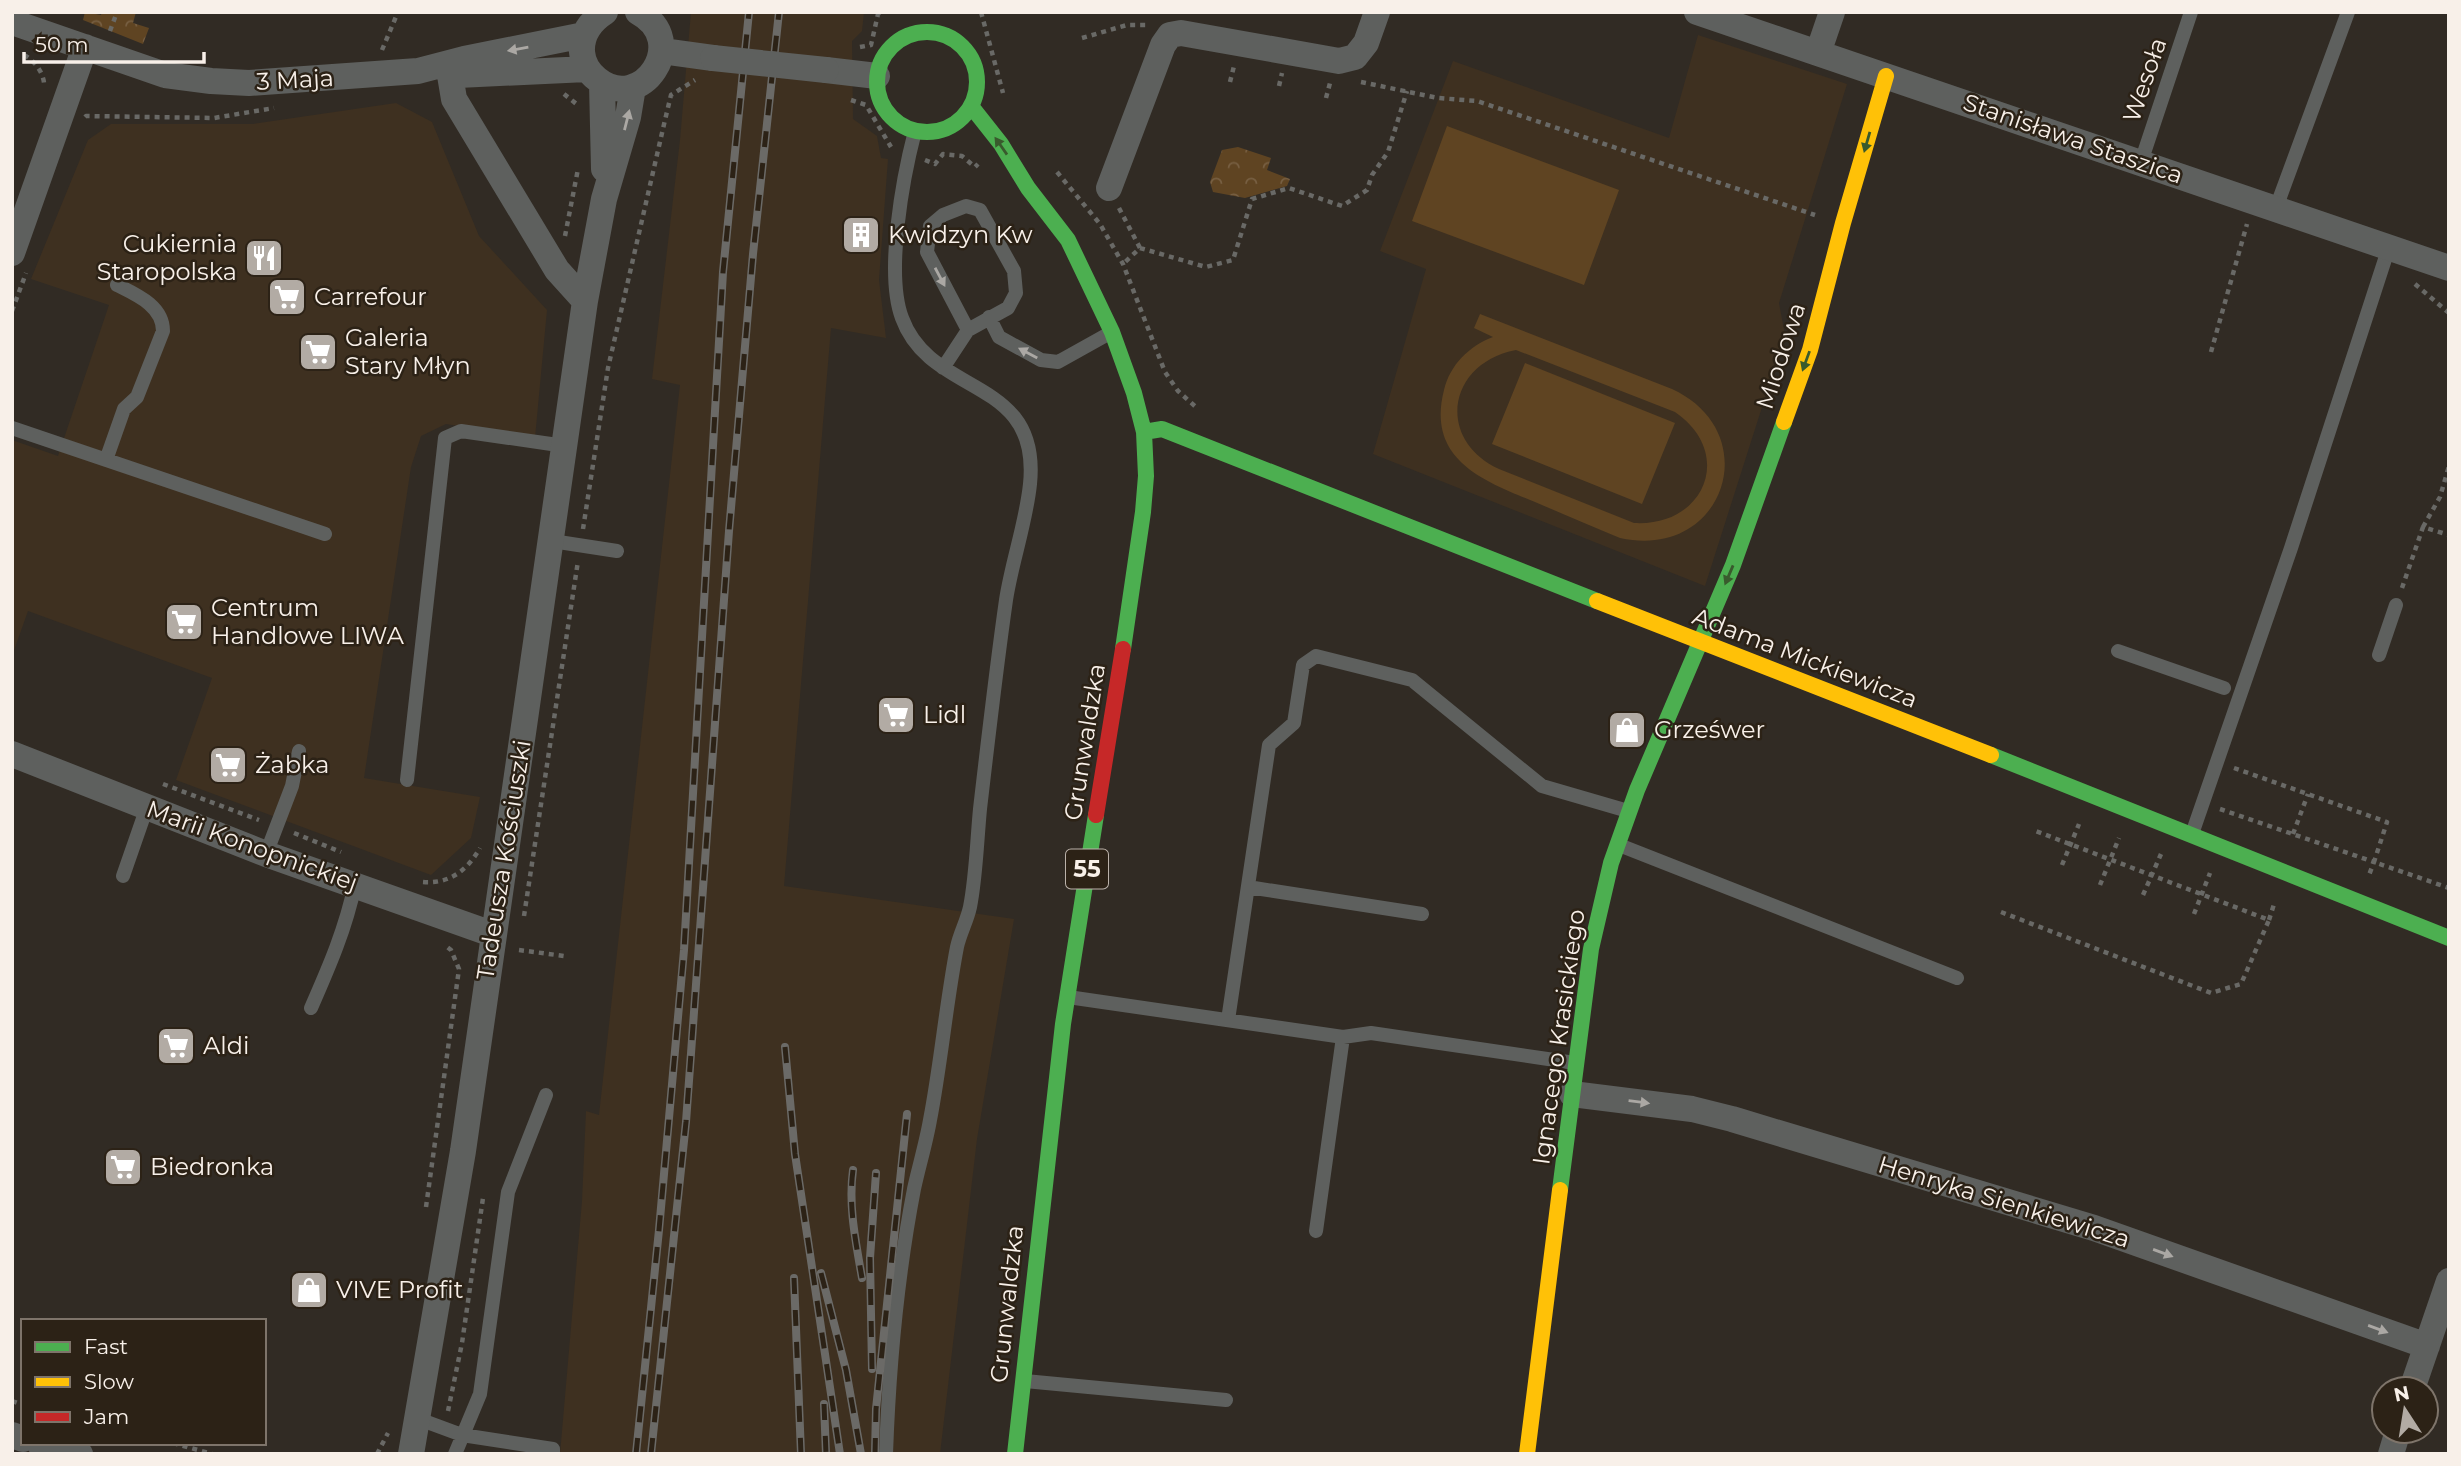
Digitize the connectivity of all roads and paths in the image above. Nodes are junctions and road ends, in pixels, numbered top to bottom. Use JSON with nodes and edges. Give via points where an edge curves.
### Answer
{"nodes":[{"id":1,"x":398,"y":12,"type":"edge"},
{"id":2,"x":605,"y":12,"type":"edge"},
{"id":3,"x":881,"y":12,"type":"edge"},
{"id":4,"x":981,"y":12,"type":"edge"},
{"id":5,"x":1377,"y":12,"type":"edge"},
{"id":6,"x":1696,"y":12,"type":"edge"},
{"id":7,"x":1832,"y":12,"type":"edge"},
{"id":8,"x":2191,"y":12,"type":"edge"},
{"id":9,"x":2347,"y":12,"type":"edge"},
{"id":10,"x":647,"y":15,"type":"edge"},
{"id":11,"x":22,"y":20,"type":"edge"},
{"id":12,"x":1144,"y":24,"type":"dead end"},
{"id":13,"x":109,"y":34,"type":"dead end"},
{"id":14,"x":584,"y":35,"type":"junction"},
{"id":15,"x":118,"y":37,"type":"dead end"},
{"id":16,"x":1082,"y":38,"type":"dead end"},
{"id":17,"x":85,"y":47,"type":"junction"},
{"id":18,"x":851,"y":49,"type":"dead end"},
{"id":19,"x":662,"y":51,"type":"junction"},
{"id":20,"x":22,"y":53,"type":"dead end"},
{"id":21,"x":380,"y":54,"type":"dead end"},
{"id":22,"x":1818,"y":54,"type":"junction"},
{"id":23,"x":552,"y":69,"type":"junction"},
{"id":24,"x":418,"y":71,"type":"junction"},
{"id":25,"x":450,"y":75,"type":"junction"},
{"id":26,"x":595,"y":76,"type":"junction"},
{"id":27,"x":877,"y":76,"type":"junction"},
{"id":28,"x":1886,"y":76,"type":"junction"},
{"id":29,"x":1357,"y":81,"type":"dead end"},
{"id":30,"x":633,"y":87,"type":"junction"},
{"id":31,"x":44,"y":90,"type":"dead end"},
{"id":32,"x":1407,"y":91,"type":"junction"},
{"id":33,"x":971,"y":106,"type":"junction"},
{"id":34,"x":281,"y":107,"type":"dead end"},
{"id":35,"x":1006,"y":107,"type":"dead end"},
{"id":36,"x":589,"y":113,"type":"dead end"},
{"id":37,"x":665,"y":120,"type":"dead end"},
{"id":38,"x":82,"y":125,"type":"dead end"},
{"id":39,"x":915,"y":131,"type":"junction"},
{"id":40,"x":2141,"y":162,"type":"junction"},
{"id":41,"x":578,"y":166,"type":"dead end"},
{"id":42,"x":994,"y":167,"type":"dead end"},
{"id":43,"x":1052,"y":168,"type":"dead end"},
{"id":44,"x":1028,"y":188,"type":"junction"},
{"id":45,"x":1108,"y":188,"type":"joint"},
{"id":46,"x":604,"y":199,"type":"junction"},
{"id":47,"x":2277,"y":208,"type":"junction"},
{"id":48,"x":1811,"y":214,"type":"dead end"},
{"id":49,"x":2249,"y":220,"type":"dead end"},
{"id":50,"x":2389,"y":247,"type":"junction"},
{"id":51,"x":1140,"y":248,"type":"junction"},
{"id":52,"x":20,"y":260,"type":"edge"},
{"id":53,"x":1123,"y":264,"type":"junction"},
{"id":54,"x":2449,"y":268,"type":"edge"},
{"id":55,"x":556,"y":270,"type":"junction"},
{"id":56,"x":117,"y":285,"type":"dead end"},
{"id":57,"x":585,"y":301,"type":"junction"},
{"id":58,"x":12,"y":312,"type":"edge"},
{"id":59,"x":989,"y":317,"type":"junction"},
{"id":60,"x":968,"y":330,"type":"junction"},
{"id":61,"x":1112,"y":332,"type":"junction"},
{"id":62,"x":2211,"y":352,"type":"dead end"},
{"id":63,"x":943,"y":368,"type":"junction"},
{"id":64,"x":1198,"y":408,"type":"dead end"},
{"id":65,"x":12,"y":428,"type":"edge"},
{"id":66,"x":1143,"y":432,"type":"junction"},
{"id":67,"x":565,"y":446,"type":"junction"},
{"id":68,"x":106,"y":460,"type":"junction"},
{"id":69,"x":2449,"y":466,"type":"edge"},
{"id":70,"x":2423,"y":527,"type":"junction"},
{"id":71,"x":326,"y":534,"type":"dead end"},
{"id":72,"x":2449,"y":535,"type":"edge"},
{"id":73,"x":552,"y":541,"type":"junction"},
{"id":74,"x":580,"y":546,"type":"junction"},
{"id":75,"x":617,"y":551,"type":"dead end"},
{"id":76,"x":2396,"y":605,"type":"joint"},
{"id":77,"x":1700,"y":642,"type":"junction"},
{"id":78,"x":2118,"y":651,"type":"dead end"},
{"id":79,"x":2379,"y":655,"type":"dead end"},
{"id":80,"x":2224,"y":688,"type":"dead end"},
{"id":81,"x":299,"y":751,"type":"dead end"},
{"id":82,"x":12,"y":754,"type":"edge"},
{"id":83,"x":2227,"y":778,"type":"dead end"},
{"id":84,"x":407,"y":780,"type":"dead end"},
{"id":85,"x":154,"y":781,"type":"dead end"},
{"id":86,"x":2308,"y":794,"type":"junction"},
{"id":87,"x":2220,"y":798,"type":"dead end"},
{"id":88,"x":147,"y":807,"type":"junction"},
{"id":89,"x":2217,"y":808,"type":"dead end"},
{"id":90,"x":1630,"y":811,"type":"junction"},
{"id":91,"x":2080,"y":820,"type":"dead end"},
{"id":92,"x":276,"y":827,"type":"junction"},
{"id":93,"x":2033,"y":830,"type":"dead end"},
{"id":94,"x":2293,"y":834,"type":"dead end"},
{"id":95,"x":2192,"y":836,"type":"junction"},
{"id":96,"x":2119,"y":838,"type":"dead end"},
{"id":97,"x":1618,"y":845,"type":"junction"},
{"id":98,"x":2071,"y":845,"type":"junction"},
{"id":99,"x":481,"y":847,"type":"dead end"},
{"id":100,"x":266,"y":854,"type":"junction"},
{"id":101,"x":349,"y":854,"type":"dead end"},
{"id":102,"x":2161,"y":854,"type":"dead end"},
{"id":103,"x":2110,"y":860,"type":"junction"},
{"id":104,"x":2062,"y":865,"type":"dead end"},
{"id":105,"x":2211,"y":871,"type":"dead end"},
{"id":106,"x":123,"y":876,"type":"dead end"},
{"id":107,"x":2152,"y":876,"type":"junction"},
{"id":108,"x":355,"y":884,"type":"junction"},
{"id":109,"x":2100,"y":885,"type":"dead end"},
{"id":110,"x":1248,"y":887,"type":"junction"},
{"id":111,"x":2449,"y":888,"type":"edge"},
{"id":112,"x":2143,"y":895,"type":"dead end"},
{"id":113,"x":2201,"y":895,"type":"junction"},
{"id":114,"x":2277,"y":896,"type":"dead end"},
{"id":115,"x":412,"y":906,"type":"junction"},
{"id":116,"x":2001,"y":912,"type":"dead end"},
{"id":117,"x":1423,"y":914,"type":"dead end"},
{"id":118,"x":2194,"y":914,"type":"dead end"},
{"id":119,"x":2269,"y":920,"type":"junction"},
{"id":120,"x":523,"y":925,"type":"dead end"},
{"id":121,"x":492,"y":934,"type":"junction"},
{"id":122,"x":521,"y":937,"type":"dead end"},
{"id":123,"x":2449,"y":938,"type":"edge"},
{"id":124,"x":443,"y":944,"type":"dead end"},
{"id":125,"x":519,"y":950,"type":"junction"},
{"id":126,"x":564,"y":956,"type":"dead end"},
{"id":127,"x":517,"y":963,"type":"dead end"},
{"id":128,"x":1957,"y":978,"type":"dead end"},
{"id":129,"x":1067,"y":997,"type":"junction"},
{"id":130,"x":311,"y":1008,"type":"dead end"},
{"id":131,"x":1228,"y":1020,"type":"junction"},
{"id":132,"x":1343,"y":1037,"type":"junction"},
{"id":133,"x":1576,"y":1063,"type":"junction"},
{"id":134,"x":1572,"y":1094,"type":"junction"},
{"id":135,"x":546,"y":1095,"type":"dead end"},
{"id":136,"x":485,"y":1185,"type":"dead end"},
{"id":137,"x":425,"y":1210,"type":"dead end"},
{"id":138,"x":1316,"y":1231,"type":"dead end"},
{"id":139,"x":2449,"y":1281,"type":"edge"},
{"id":140,"x":2427,"y":1346,"type":"junction"},
{"id":141,"x":2418,"y":1375,"type":"edge"},
{"id":142,"x":1022,"y":1381,"type":"junction"},
{"id":143,"x":1226,"y":1400,"type":"dead end"},
{"id":144,"x":449,"y":1407,"type":"dead end"},
{"id":145,"x":403,"y":1420,"type":"junction"},
{"id":146,"x":462,"y":1435,"type":"junction"},
{"id":147,"x":46,"y":1445,"type":"edge"},
{"id":148,"x":180,"y":1445,"type":"edge"},
{"id":149,"x":80,"y":1454,"type":"edge"},
{"id":150,"x":212,"y":1454,"type":"edge"},
{"id":151,"x":377,"y":1454,"type":"edge"},
{"id":152,"x":396,"y":1454,"type":"edge"},
{"id":153,"x":411,"y":1454,"type":"edge"},
{"id":154,"x":455,"y":1454,"type":"edge"},
{"id":155,"x":553,"y":1454,"type":"edge"},
{"id":156,"x":886,"y":1454,"type":"edge"},
{"id":157,"x":1015,"y":1454,"type":"edge"},
{"id":158,"x":1527,"y":1454,"type":"edge"}],
"edges":[{"from":1,"to":21,"type":"path"},
{"from":2,"to":14,"type":"street"},
{"from":3,"to":18,"type":"path","via":[[871,45]]},
{"from":4,"to":35,"type":"path"},
{"from":5,"to":45,"type":"street","via":[[1366,43],[1355,57],[1339,61],[1170,34]]},
{"from":6,"to":22,"type":"street","name":"Stanisława Staszica"},
{"from":7,"to":22,"type":"street"},
{"from":8,"to":40,"type":"lane","name":"Wesoła"},
{"from":9,"to":47,"type":"lane"},
{"from":10,"to":19,"type":"street"},
{"from":11,"to":17,"type":"street","name":"3 Maja"},
{"from":12,"to":16,"type":"path"},
{"from":13,"to":15,"type":"path"},
{"from":14,"to":24,"type":"street","name":"3 Maja","one_way":true},
{"from":14,"to":26,"type":"street","name":"Tadeusza Kościuszki","via":[[582,47]]},
{"from":17,"to":24,"type":"street","name":"3 Maja","via":[[165,75],[211,81],[249,83]]},
{"from":17,"to":52,"type":"street"},
{"from":19,"to":27,"type":"street","bridge":true},
{"from":19,"to":30,"type":"street","via":[[653,74]]},
{"from":20,"to":31,"type":"path","via":[[32,59],[45,79]]},
{"from":22,"to":28,"type":"street","name":"Stanisława Staszica"},
{"from":23,"to":25,"type":"street","name":"3 Maja"},
{"from":23,"to":26,"type":"street","name":"3 Maja"},
{"from":23,"to":36,"type":"path","via":[[554,86]]},
{"from":24,"to":25,"type":"street","name":"3 Maja"},
{"from":25,"to":55,"type":"street","via":[[454,99]]},
{"from":26,"to":30,"type":"street","name":"3 Maja","via":[[617,88]]},
{"from":26,"to":46,"type":"street","name":"Tadeusza Kościuszki"},
{"from":27,"to":33,"type":"street","via":[[880,63],[897,42],[921,24],[935,33],[948,31],[972,59],[977,91]]},
{"from":27,"to":39,"type":"street","via":[[879,97],[889,115]]},
{"from":28,"to":40,"type":"street","name":"Stanisława Staszica"},
{"from":28,"to":77,"type":"street","name":"Miodowa","one_way":true,"via":[[1810,350],[1733,565]]},
{"from":29,"to":32,"type":"path"},
{"from":46,"to":30,"type":"street","name":"Tadeusza Kościuszki","one_way":true},
{"from":32,"to":48,"type":"path","via":[[1477,101]]},
{"from":32,"to":51,"type":"path","via":[[1388,152],[1367,190],[1342,206],[1289,188],[1252,200],[1233,260],[1206,267]]},
{"from":33,"to":39,"type":"street","via":[[954,131]]},
{"from":44,"to":33,"type":"street","name":"Grunwaldzka","number":"55","one_way":true},
{"from":34,"to":38,"type":"path","via":[[214,118],[86,116]]},
{"from":37,"to":74,"type":"path","via":[[608,368]]},
{"from":39,"to":63,"type":"lane","via":[[895,256],[894,292],[902,320],[919,348]]},
{"from":40,"to":47,"type":"street","name":"Stanisława Staszica"},
{"from":41,"to":55,"type":"path"},
{"from":42,"to":44,"type":"street","name":"Grunwaldzka","number":"55"},
{"from":43,"to":53,"type":"path","via":[[1100,224]]},
{"from":44,"to":61,"type":"street","name":"Grunwaldzka","number":"55","via":[[1068,240]]},
{"from":45,"to":51,"type":"path"},
{"from":46,"to":57,"type":"street","name":"Tadeusza Kościuszki"},
{"from":47,"to":50,"type":"street","name":"Stanisława Staszica"},
{"from":49,"to":62,"type":"path"},
{"from":50,"to":54,"type":"street","name":"Stanisława Staszica"},
{"from":50,"to":95,"type":"lane"},
{"from":51,"to":53,"type":"path"},
{"from":52,"to":58,"type":"path"},
{"from":53,"to":64,"type":"path","via":[[1165,372]]},
{"from":55,"to":57,"type":"street"},
{"from":56,"to":68,"type":"lane","via":[[155,309],[163,331],[137,397],[124,409]]},
{"from":57,"to":67,"type":"street","name":"Tadeusza Kościuszki"},
{"from":59,"to":60,"type":"lane"},
{"from":59,"to":60,"type":"lane","one_way":true,"via":[[1008,307],[1016,293],[1014,271],[980,210],[965,206],[930,226],[927,252]]},
{"from":61,"to":59,"type":"lane","one_way":true,"via":[[1058,362],[1041,360],[999,337]]},
{"from":60,"to":63,"type":"lane"},
{"from":61,"to":66,"type":"street","name":"Grunwaldzka","number":"55"},
{"from":63,"to":156,"type":"lane","via":[[1009,409],[1027,436],[1030,482],[997,664],[970,906],[958,943],[912,1204],[889,1390]]},
{"from":65,"to":68,"type":"lane"},
{"from":66,"to":77,"type":"street","name":"Adama Mickiewicza","via":[[1162,429]]},
{"from":66,"to":129,"type":"street","name":"Grunwaldzka","number":"55","via":[[1143,512]]},
{"from":67,"to":73,"type":"street","name":"Tadeusza Kościuszki"},
{"from":67,"to":84,"type":"lane","via":[[461,431],[445,438]]},
{"from":68,"to":71,"type":"lane"},
{"from":69,"to":70,"type":"path","via":[[2440,498]]},
{"from":70,"to":72,"type":"path"},
{"from":70,"to":76,"type":"path"},
{"from":73,"to":74,"type":"lane"},
{"from":73,"to":121,"type":"street","name":"Tadeusza Kościuszki"},
{"from":74,"to":75,"type":"lane"},
{"from":74,"to":120,"type":"path"},
{"from":76,"to":79,"type":"lane"},
{"from":77,"to":90,"type":"street","name":"Ignacego Krasickiego"},
{"from":77,"to":95,"type":"street","name":"Adama Mickiewicza"},
{"from":78,"to":80,"type":"lane"},
{"from":81,"to":92,"type":"lane"},
{"from":82,"to":88,"type":"street","name":"Marii Konopnickiej"},
{"from":83,"to":86,"type":"path","via":[[2231,767]]},
{"from":85,"to":92,"type":"path"},
{"from":86,"to":94,"type":"path"},
{"from":86,"to":111,"type":"path","via":[[2387,822],[2374,862]]},
{"from":87,"to":89,"type":"path"},
{"from":88,"to":100,"type":"street","name":"Marii Konopnickiej"},
{"from":88,"to":106,"type":"lane"},
{"from":90,"to":97,"type":"street","name":"Ignacego Krasickiego"},
{"from":90,"to":110,"type":"lane","via":[[1542,786],[1412,680],[1316,656],[1303,665],[1294,723],[1269,745]]},
{"from":91,"to":98,"type":"path"},
{"from":92,"to":100,"type":"lane"},
{"from":92,"to":101,"type":"path"},
{"from":93,"to":98,"type":"path"},
{"from":95,"to":123,"type":"street","name":"Adama Mickiewicza"},
{"from":96,"to":103,"type":"path"},
{"from":97,"to":128,"type":"lane"},
{"from":97,"to":133,"type":"street","name":"Ignacego Krasickiego","via":[[1591,949]]},
{"from":98,"to":103,"type":"path"},
{"from":98,"to":104,"type":"path"},
{"from":99,"to":115,"type":"path","via":[[461,873],[438,883],[421,882]]},
{"from":100,"to":108,"type":"street","name":"Marii Konopnickiej"},
{"from":102,"to":107,"type":"path"},
{"from":103,"to":107,"type":"path"},
{"from":103,"to":109,"type":"path"},
{"from":105,"to":113,"type":"path"},
{"from":107,"to":112,"type":"path"},
{"from":107,"to":113,"type":"path"},
{"from":108,"to":115,"type":"street","name":"Marii Konopnickiej"},
{"from":108,"to":130,"type":"lane","via":[[334,955]]},
{"from":110,"to":117,"type":"lane"},
{"from":110,"to":131,"type":"lane"},
{"from":113,"to":118,"type":"path"},
{"from":113,"to":119,"type":"path"},
{"from":114,"to":119,"type":"path"},
{"from":115,"to":121,"type":"street","name":"Marii Konopnickiej"},
{"from":116,"to":119,"type":"path","via":[[2211,993],[2241,984]]},
{"from":121,"to":145,"type":"street","name":"Tadeusza Kościuszki","via":[[461,1164],[423,1390]]},
{"from":122,"to":125,"type":"path"},
{"from":124,"to":137,"type":"path","via":[[451,950],[459,970]]},
{"from":125,"to":126,"type":"path"},
{"from":125,"to":127,"type":"path"},
{"from":129,"to":131,"type":"lane"},
{"from":129,"to":142,"type":"street","name":"Grunwaldzka","number":"55"},
{"from":131,"to":132,"type":"lane"},
{"from":132,"to":133,"type":"lane","via":[[1371,1033]]},
{"from":132,"to":138,"type":"lane"},
{"from":133,"to":134,"type":"street","name":"Ignacego Krasickiego"},
{"from":134,"to":140,"type":"street","name":"Henryka Sienkiewicza","one_way":true,"via":[[1692,1109],[1732,1119],[2094,1228]]},
{"from":134,"to":158,"type":"street","name":"Ignacego Krasickiego"},
{"from":135,"to":146,"type":"lane","via":[[508,1192],[480,1394]]},
{"from":136,"to":144,"type":"path"},
{"from":139,"to":140,"type":"street"},
{"from":140,"to":141,"type":"street"},
{"from":142,"to":143,"type":"lane"},
{"from":142,"to":157,"type":"street","name":"Grunwaldzka","number":"55"},
{"from":145,"to":146,"type":"lane"},
{"from":145,"to":151,"type":"path","via":[[387,1435]]},
{"from":145,"to":152,"type":"street","name":"Tadeusza Kościuszki"},
{"from":145,"to":153,"type":"street","name":"Tadeusza Kościuszki"},
{"from":146,"to":154,"type":"lane"},
{"from":146,"to":155,"type":"lane","via":[[553,1448]]},
{"from":147,"to":149,"type":"street"},
{"from":148,"to":150,"type":"path"}]}
